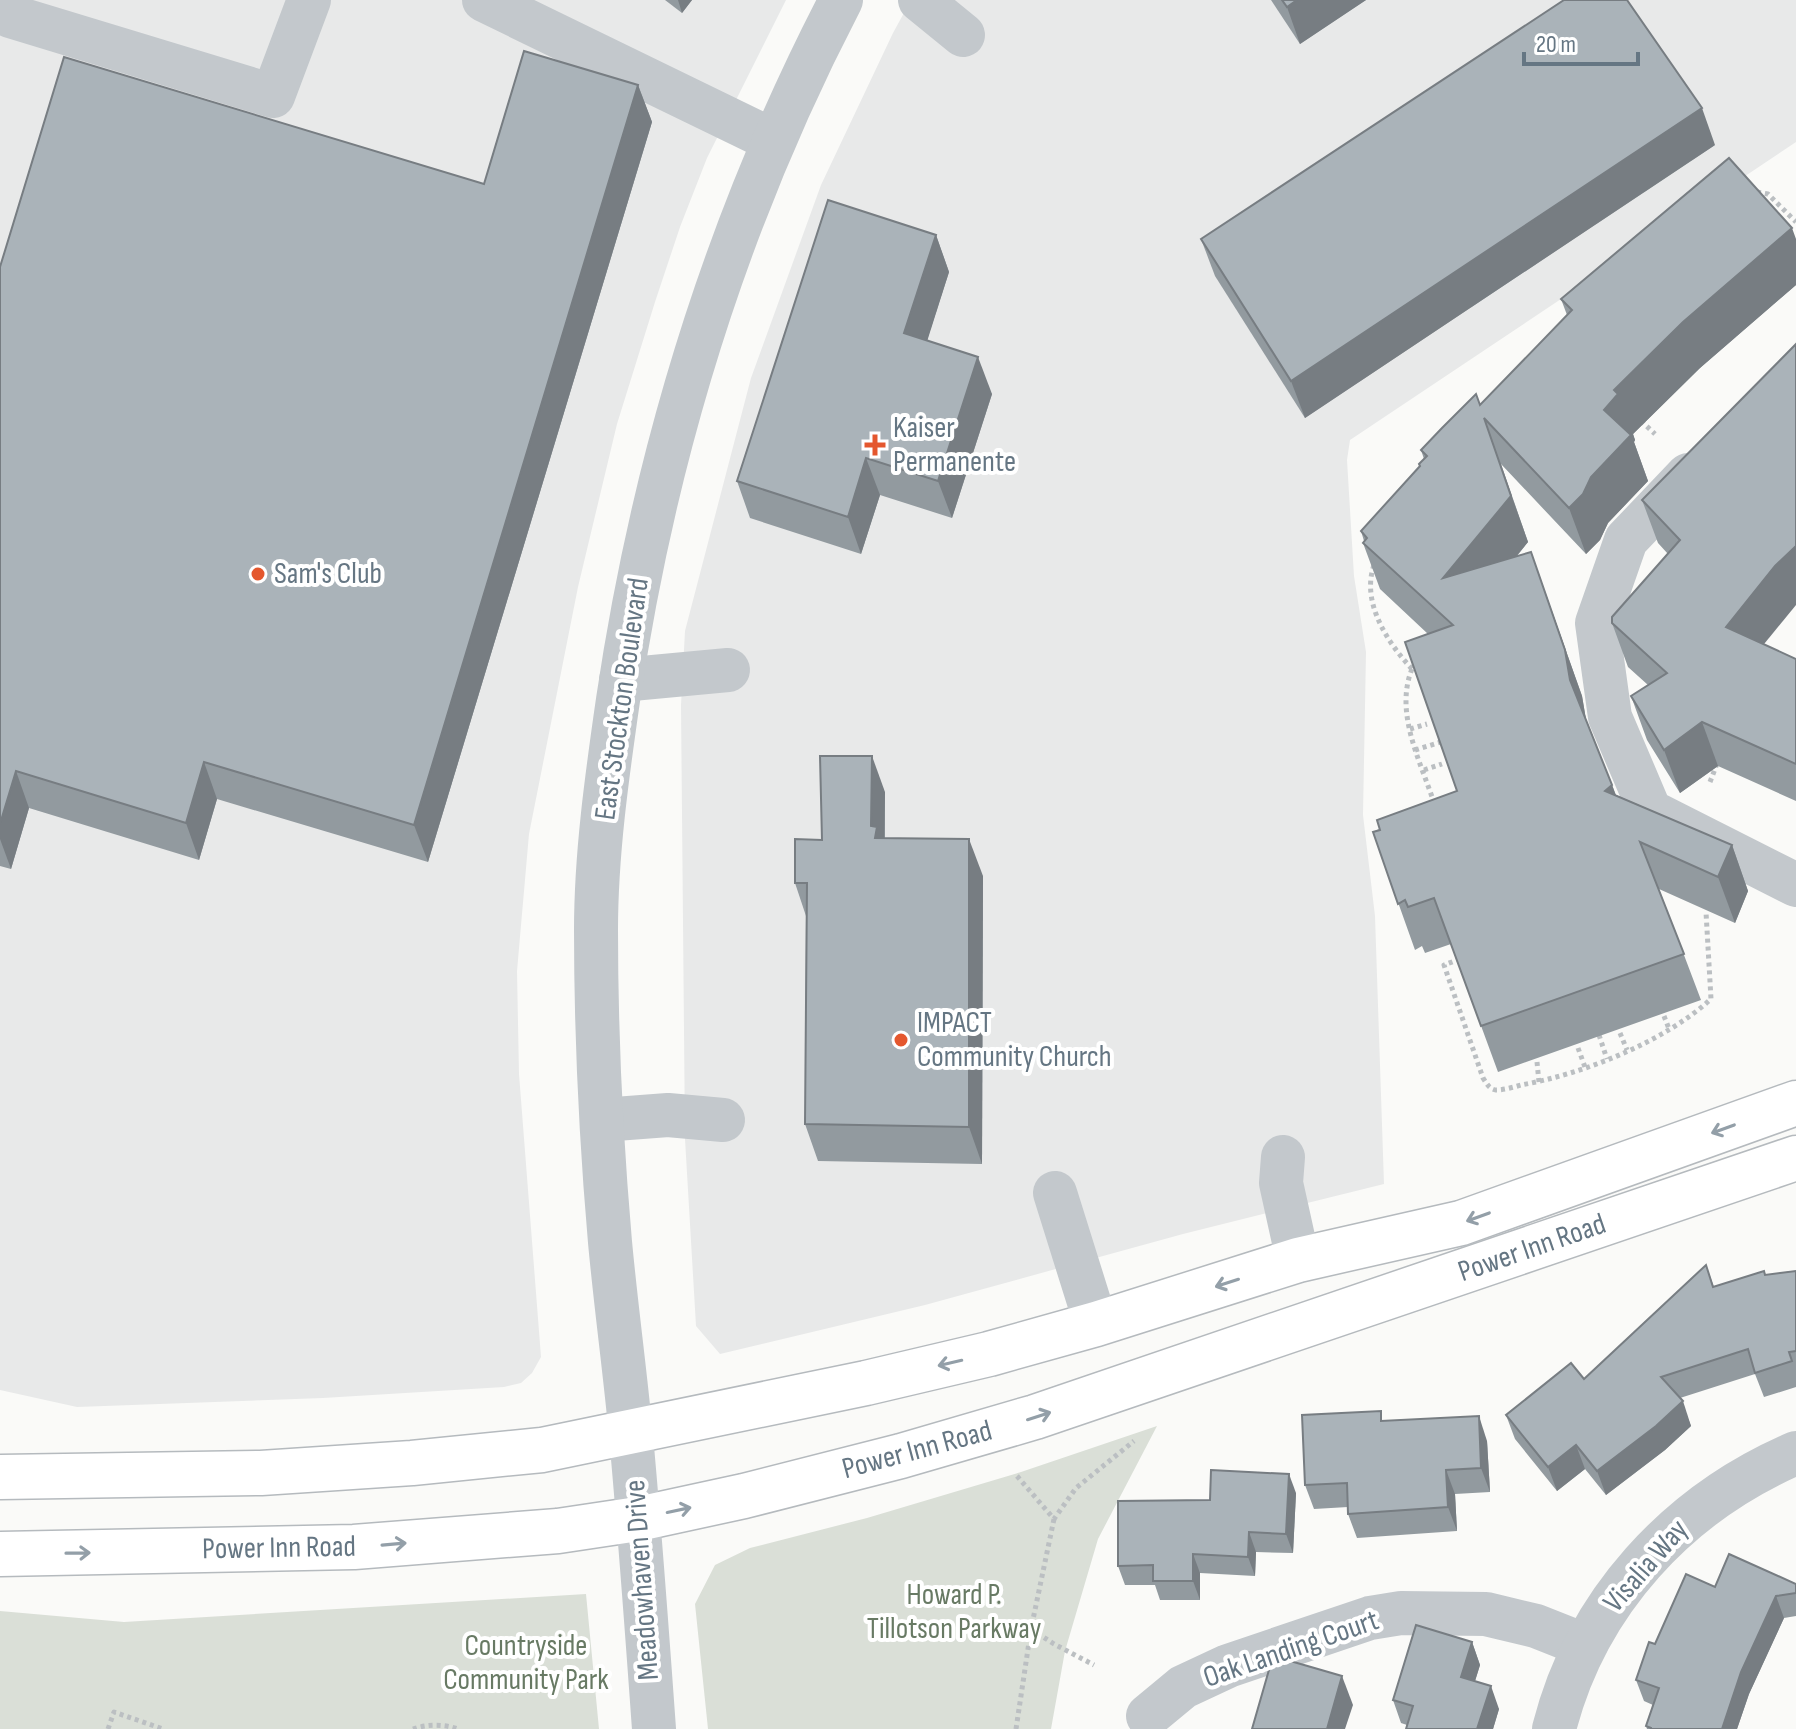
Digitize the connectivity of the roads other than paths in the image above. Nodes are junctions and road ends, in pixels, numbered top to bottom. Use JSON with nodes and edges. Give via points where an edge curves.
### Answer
{"nodes":[{"id":1,"x":309,"y":0,"type":"edge"},
{"id":2,"x":484,"y":0,"type":"edge"},
{"id":3,"x":841,"y":0,"type":"edge"},
{"id":4,"x":920,"y":0,"type":"edge"},
{"id":5,"x":10,"y":16,"type":"dead end"},
{"id":6,"x":963,"y":35,"type":"dead end"},
{"id":7,"x":774,"y":141,"type":"junction"},
{"id":8,"x":1716,"y":445,"type":"edge"},
{"id":9,"x":728,"y":670,"type":"dead end"},
{"id":10,"x":621,"y":680,"type":"junction"},
{"id":11,"x":1796,"y":885,"type":"edge"},
{"id":12,"x":1796,"y":1103,"type":"edge"},
{"id":13,"x":602,"y":1120,"type":"junction"},
{"id":14,"x":723,"y":1120,"type":"dead end"},
{"id":15,"x":1283,"y":1157,"type":"dead end"},
{"id":16,"x":1796,"y":1158,"type":"edge"},
{"id":17,"x":1055,"y":1193,"type":"dead end"},
{"id":18,"x":1298,"y":1260,"type":"junction"},
{"id":19,"x":1096,"y":1324,"type":"junction"},
{"id":20,"x":631,"y":1432,"type":"junction"},
{"id":21,"x":1796,"y":1453,"type":"edge"},
{"id":22,"x":0,"y":1477,"type":"edge"},
{"id":23,"x":638,"y":1519,"type":"junction"},
{"id":24,"x":0,"y":1554,"type":"edge"},
{"id":25,"x":1584,"y":1645,"type":"junction"},
{"id":26,"x":1148,"y":1716,"type":"dead end"},
{"id":27,"x":654,"y":1729,"type":"edge"},
{"id":28,"x":1554,"y":1729,"type":"edge"}],
"edges":[{"from":1,"to":5,"type":"street","via":[[273,96]]},
{"from":2,"to":7,"type":"street"},
{"from":3,"to":7,"type":"street","name":"East Stockton Boulevard"},
{"from":4,"to":6,"type":"street"},
{"from":7,"to":10,"type":"street","name":"East Stockton Boulevard","via":[[740,225],[674,425]]},
{"from":8,"to":11,"type":"street","via":[[1626,540],[1597,623],[1610,717],[1650,811]]},
{"from":9,"to":10,"type":"street"},
{"from":10,"to":13,"type":"street","name":"East Stockton Boulevard","via":[[596,929]]},
{"from":12,"to":18,"type":"main road","name":"Power Inn Road","one_way":true,"via":[[1461,1223]]},
{"from":13,"to":14,"type":"street","via":[[668,1115]]},
{"from":13,"to":20,"type":"street","name":"East Stockton Boulevard"},
{"from":15,"to":18,"type":"street","via":[[1281,1183]]},
{"from":23,"to":16,"type":"main road","name":"Power Inn Road","one_way":true,"via":[[901,1456],[1035,1417]]},
{"from":17,"to":19,"type":"street"},
{"from":18,"to":19,"type":"main road","name":"Power Inn Road","one_way":true},
{"from":19,"to":20,"type":"main road","name":"Power Inn Road","one_way":true,"via":[[866,1383]]},
{"from":20,"to":22,"type":"main road","name":"Power Inn Road","via":[[542,1450],[412,1463],[261,1473]]},
{"from":20,"to":23,"type":"street","name":"Meadowhaven Drive"},
{"from":21,"to":25,"type":"street","name":"Visalia Way","via":[[1733,1484],[1666,1536],[1615,1596]]},
{"from":24,"to":23,"type":"main road","name":"Power Inn Road","one_way":true,"via":[[354,1547],[558,1531]]},
{"from":23,"to":27,"type":"street","name":"Meadowhaven Drive"},
{"from":25,"to":26,"type":"street","name":"Oak Landing Court","via":[[1486,1614],[1370,1618],[1228,1666],[1183,1687]]},
{"from":25,"to":28,"type":"street","name":"Visalia Way"}]}
